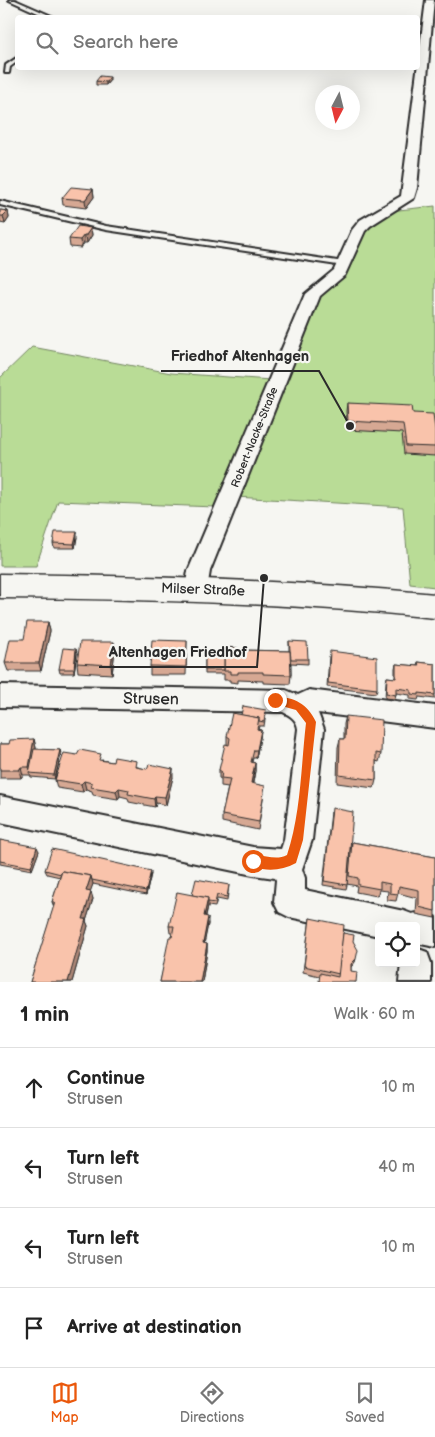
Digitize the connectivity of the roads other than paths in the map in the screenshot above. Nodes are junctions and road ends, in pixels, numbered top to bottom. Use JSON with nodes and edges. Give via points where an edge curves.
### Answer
{"nodes":[{"id":1,"x":12,"y":0,"type":"edge"},
{"id":2,"x":430,"y":0,"type":"edge"},
{"id":3,"x":47,"y":15,"type":"edge"},
{"id":4,"x":15,"y":60,"type":"edge"},
{"id":5,"x":7,"y":72,"type":"dead end"},
{"id":6,"x":0,"y":203,"type":"edge"},
{"id":7,"x":344,"y":264,"type":"junction"},
{"id":8,"x":0,"y":586,"type":"edge"},
{"id":9,"x":196,"y":589,"type":"junction"},
{"id":10,"x":435,"y":606,"type":"edge"},
{"id":11,"x":0,"y":696,"type":"edge"},
{"id":12,"x":300,"y":707,"type":"junction"},
{"id":13,"x":435,"y":717,"type":"edge"},
{"id":14,"x":0,"y":809,"type":"edge"},
{"id":15,"x":283,"y":864,"type":"junction"},
{"id":16,"x":385,"y":922,"type":"edge"},
{"id":17,"x":420,"y":929,"type":"edge"},
{"id":18,"x":435,"y":932,"type":"edge"},
{"id":19,"x":416,"y":967,"type":"edge"},
{"id":20,"x":415,"y":982,"type":"edge"}],
"edges":[{"from":1,"to":3,"type":"lane"},
{"from":2,"to":7,"type":"street","name":"Robert-Nacke-Straße","via":[[407,198],[361,226]]},
{"from":4,"to":5,"type":"lane","via":[[8,66]]},
{"from":6,"to":7,"type":"lane","via":[[106,228]]},
{"from":7,"to":9,"type":"street","name":"Robert-Nacke-Straße","via":[[335,277],[313,294],[199,571]]},
{"from":8,"to":9,"type":"main road","name":"Milser Straße"},
{"from":9,"to":10,"type":"main road","name":"Milser Straße","via":[[300,593]]},
{"from":11,"to":12,"type":"street","name":"Strusen","via":[[275,700]]},
{"from":12,"to":13,"type":"street","name":"Strusen","via":[[309,701]]},
{"from":12,"to":15,"type":"street","via":[[311,722],[311,729],[298,840],[292,859]]},
{"from":14,"to":15,"type":"street","via":[[253,861]]},
{"from":15,"to":16,"type":"street","via":[[291,878],[288,902]]},
{"from":17,"to":18,"type":"street"},
{"from":19,"to":20,"type":"street"}]}
